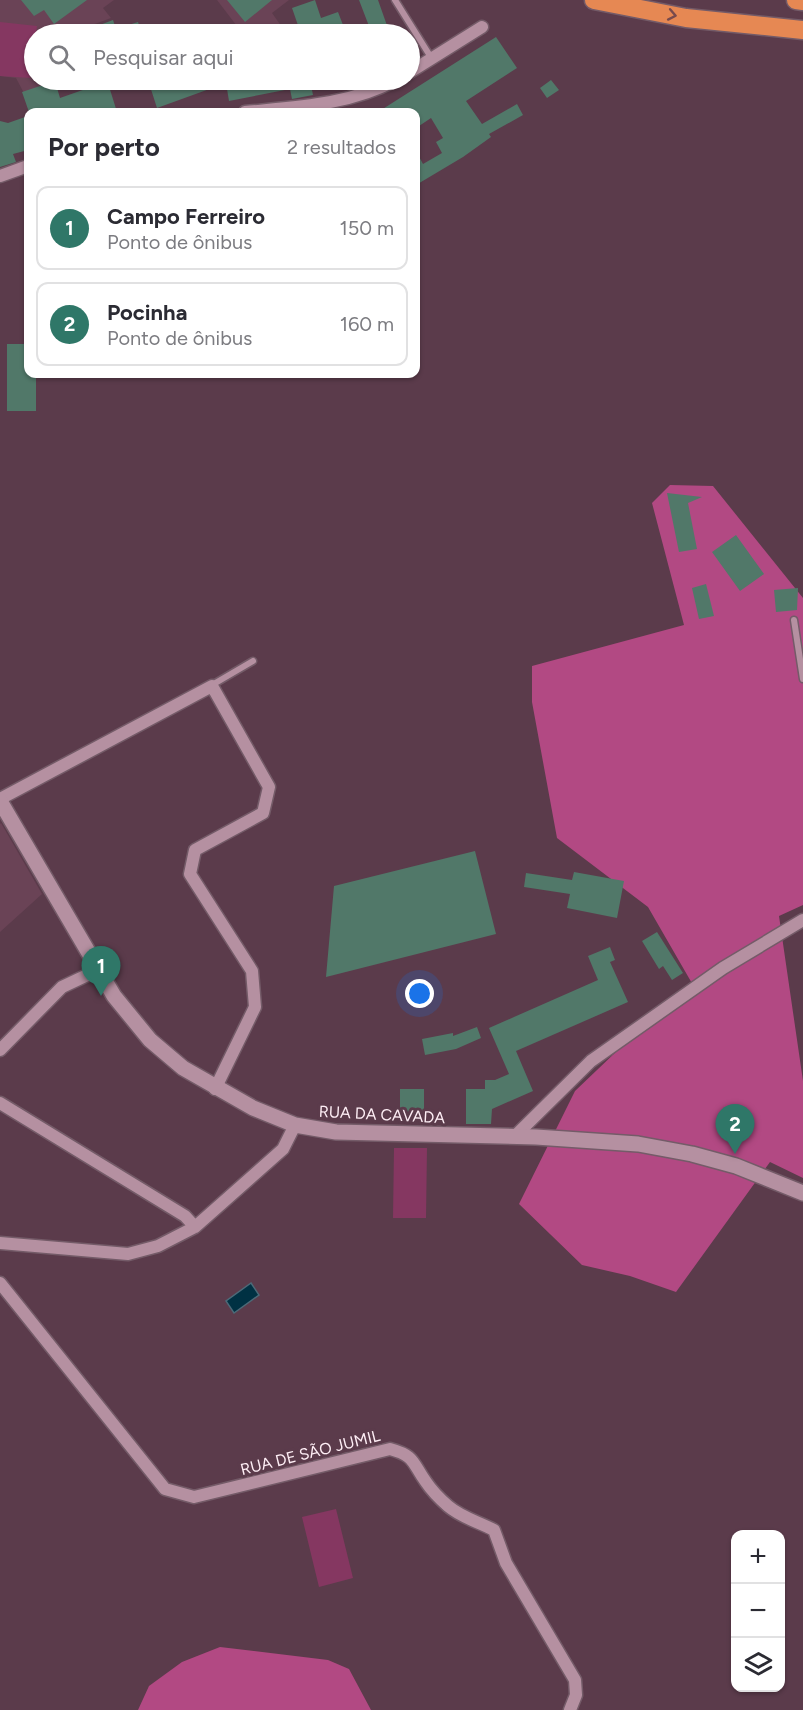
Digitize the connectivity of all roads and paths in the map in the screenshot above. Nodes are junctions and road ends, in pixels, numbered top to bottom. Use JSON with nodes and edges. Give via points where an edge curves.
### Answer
{"nodes":[{"id":1,"x":395,"y":0,"type":"edge"},
{"id":2,"x":594,"y":0,"type":"edge"},
{"id":3,"x":796,"y":0,"type":"edge"},
{"id":4,"x":803,"y":1,"type":"edge"},
{"id":5,"x":410,"y":24,"type":"edge"},
{"id":6,"x":482,"y":27,"type":"dead end"},
{"id":7,"x":803,"y":30,"type":"edge"},
{"id":8,"x":420,"y":41,"type":"edge"},
{"id":9,"x":432,"y":60,"type":"junction"},
{"id":10,"x":420,"y":67,"type":"edge"},
{"id":11,"x":377,"y":90,"type":"edge"},
{"id":12,"x":291,"y":108,"type":"edge"},
{"id":13,"x":24,"y":167,"type":"edge"},
{"id":14,"x":0,"y":176,"type":"edge"},
{"id":15,"x":794,"y":620,"type":"dead end"},
{"id":16,"x":253,"y":661,"type":"dead end"},
{"id":17,"x":803,"y":679,"type":"edge"},
{"id":18,"x":212,"y":686,"type":"junction"},
{"id":19,"x":0,"y":800,"type":"edge"},
{"id":20,"x":803,"y":920,"type":"edge"},
{"id":21,"x":98,"y":970,"type":"junction"},
{"id":22,"x":0,"y":1050,"type":"edge"},
{"id":23,"x":215,"y":1089,"type":"junction"},
{"id":24,"x":0,"y":1103,"type":"edge"},
{"id":25,"x":296,"y":1125,"type":"junction"},
{"id":26,"x":514,"y":1137,"type":"junction"},
{"id":27,"x":803,"y":1193,"type":"edge"},
{"id":28,"x":195,"y":1227,"type":"junction"},
{"id":29,"x":0,"y":1243,"type":"edge"},
{"id":30,"x":0,"y":1284,"type":"edge"},
{"id":31,"x":572,"y":1710,"type":"edge"}],
"edges":[{"from":1,"to":5,"type":"lane"},
{"from":2,"to":7,"type":"highway","one_way":true,"via":[[686,18]]},
{"from":3,"to":4,"type":"highway"},
{"from":6,"to":9,"type":"street"},
{"from":8,"to":9,"type":"lane"},
{"from":9,"to":10,"type":"street"},
{"from":11,"to":12,"type":"street","via":[[326,105]]},
{"from":13,"to":14,"type":"street"},
{"from":15,"to":17,"type":"lane"},
{"from":16,"to":18,"type":"lane"},
{"from":18,"to":19,"type":"street"},
{"from":18,"to":23,"type":"street","via":[[268,787],[263,813],[195,850],[190,874],[252,972],[255,1007]]},
{"from":19,"to":21,"type":"street","name":"RUA DA CAVADA"},
{"from":20,"to":26,"type":"street","via":[[723,969],[591,1061]]},
{"from":21,"to":22,"type":"street","via":[[62,987]]},
{"from":21,"to":23,"type":"street","name":"RUA DA CAVADA","via":[[150,1040]]},
{"from":23,"to":25,"type":"street","name":"RUA DA CAVADA"},
{"from":24,"to":28,"type":"street","via":[[185,1216]]},
{"from":25,"to":26,"type":"street","name":"RUA DA CAVADA","via":[[336,1132]]},
{"from":25,"to":28,"type":"street","via":[[283,1149]]},
{"from":26,"to":27,"type":"street","name":"RUA DA CAVADA","via":[[638,1144],[692,1154],[736,1166]]},
{"from":28,"to":29,"type":"street","via":[[158,1246],[128,1254]]},
{"from":30,"to":31,"type":"street","name":"RUA DE SÃO JUMIL","via":[[165,1489],[194,1497],[390,1449],[404,1453],[416,1462],[426,1482],[450,1508],[494,1530],[511,1572],[575,1680]]}]}
